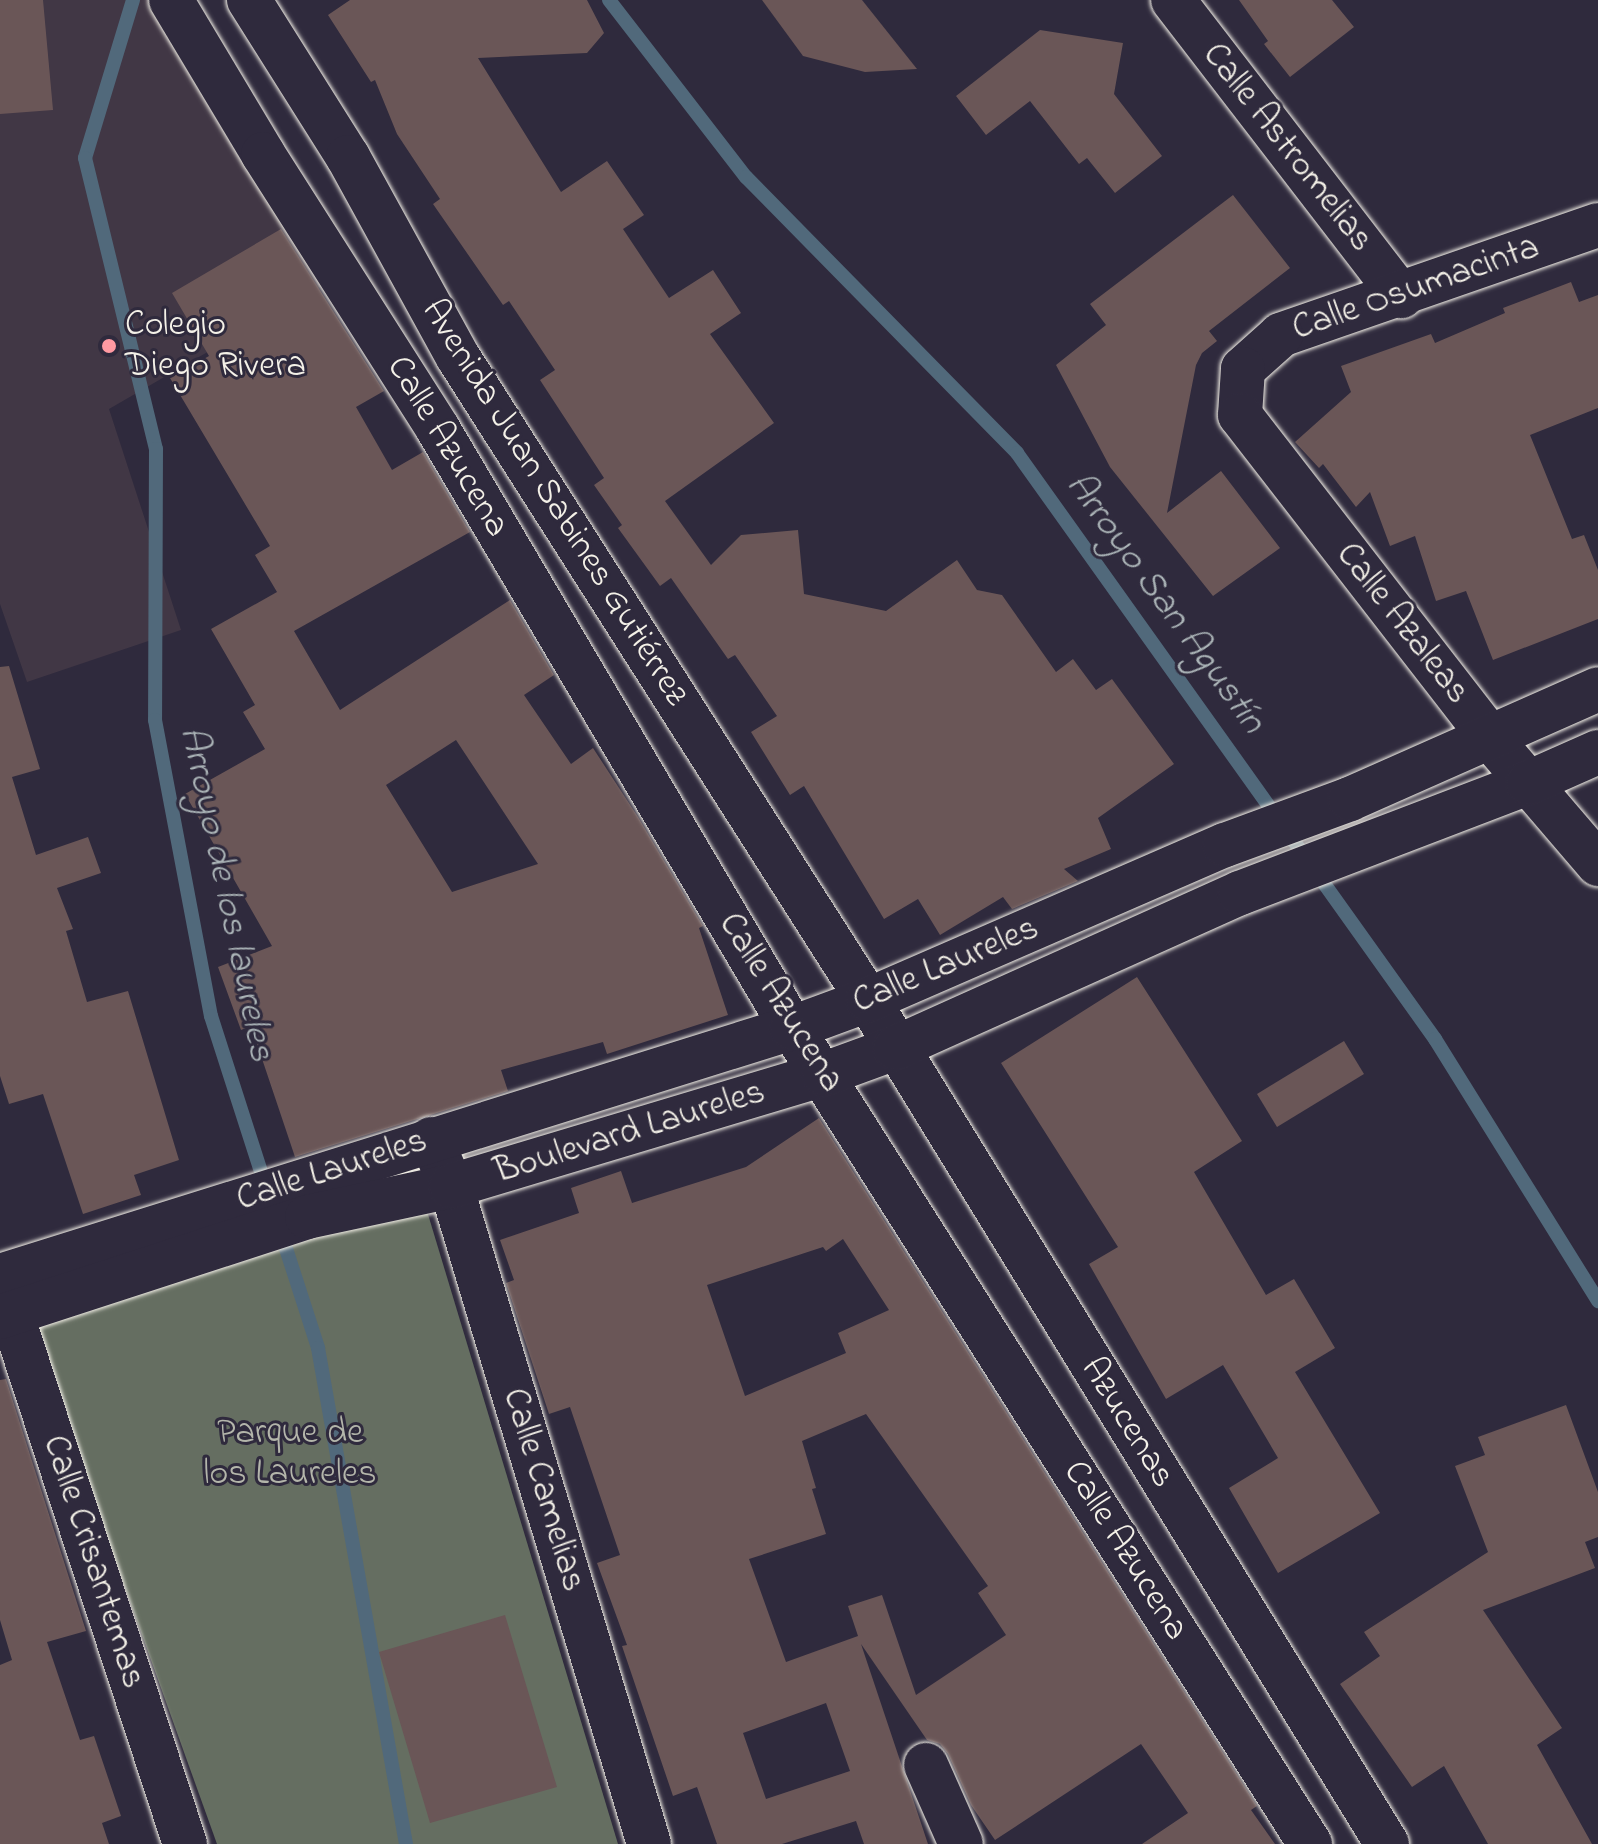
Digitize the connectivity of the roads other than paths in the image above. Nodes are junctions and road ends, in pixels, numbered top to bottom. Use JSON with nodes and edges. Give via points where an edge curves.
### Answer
{"nodes":[{"id":1,"x":171,"y":0,"type":"edge"},
{"id":2,"x":249,"y":0,"type":"edge"},
{"id":3,"x":1173,"y":0,"type":"edge"},
{"id":4,"x":348,"y":157,"type":"junction"},
{"id":5,"x":291,"y":198,"type":"junction"},
{"id":6,"x":1598,"y":225,"type":"edge"},
{"id":7,"x":1401,"y":296,"type":"junction"},
{"id":8,"x":1243,"y":369,"type":"joint"},
{"id":9,"x":1598,"y":689,"type":"edge"},
{"id":10,"x":1491,"y":739,"type":"junction"},
{"id":11,"x":1598,"y":752,"type":"edge"},
{"id":12,"x":1528,"y":783,"type":"junction"},
{"id":13,"x":1598,"y":864,"type":"edge"},
{"id":14,"x":868,"y":1000,"type":"junction"},
{"id":15,"x":792,"y":1028,"type":"junction"},
{"id":16,"x":895,"y":1048,"type":"junction"},
{"id":17,"x":824,"y":1074,"type":"junction"},
{"id":18,"x":431,"y":1139,"type":"junction"},
{"id":19,"x":451,"y":1186,"type":"junction"},
{"id":20,"x":298,"y":1201,"type":"junction"},
{"id":21,"x":3,"y":1296,"type":"edge"},
{"id":22,"x":926,"y":1765,"type":"dead end"},
{"id":23,"x":185,"y":1844,"type":"edge"},
{"id":24,"x":649,"y":1844,"type":"edge"},
{"id":25,"x":961,"y":1844,"type":"edge"},
{"id":26,"x":1310,"y":1844,"type":"edge"},
{"id":27,"x":1387,"y":1844,"type":"edge"}],
"edges":[{"from":1,"to":5,"type":"street","name":"Calle Azucena"},
{"from":2,"to":4,"type":"street","name":"Avenida Juan Sabines Gutiérrez"},
{"from":3,"to":7,"type":"street","name":"Calle Astromelias"},
{"from":4,"to":5,"type":"street"},
{"from":4,"to":14,"type":"street","name":"Avenida Juan Sabines Gutiérrez","via":[[458,357]]},
{"from":5,"to":15,"type":"street","name":"Calle Azucena","via":[[438,429]]},
{"from":6,"to":7,"type":"street","name":"Calle Osumacinta"},
{"from":7,"to":8,"type":"street","name":"Calle Osumacinta","via":[[1281,335]]},
{"from":8,"to":10,"type":"street","name":"Calle Azaleas","via":[[1240,415]]},
{"from":9,"to":10,"type":"street","name":"Calle Laureles"},
{"from":10,"to":12,"type":"street","name":"Calle Azaleas"},
{"from":10,"to":14,"type":"street","name":"Calle Laureles","via":[[1225,845]]},
{"from":11,"to":12,"type":"street"},
{"from":12,"to":13,"type":"street","name":"Calle Azaleas"},
{"from":12,"to":16,"type":"street","name":"Boulevard Laureles","via":[[1240,893]]},
{"from":14,"to":15,"type":"street","name":"Calle Laureles"},
{"from":14,"to":16,"type":"street","name":"Azucenas"},
{"from":15,"to":17,"type":"street","name":"Calle Azucena"},
{"from":15,"to":18,"type":"street","name":"Calle Laureles"},
{"from":16,"to":17,"type":"street","name":"Boulevard Laureles"},
{"from":16,"to":27,"type":"street","name":"Azucenas"},
{"from":17,"to":19,"type":"street","name":"Boulevard Laureles"},
{"from":17,"to":26,"type":"street","name":"Calle Azucena"},
{"from":18,"to":19,"type":"street","name":"Calle Camelias"},
{"from":18,"to":20,"type":"street","name":"Calle Laureles"},
{"from":19,"to":20,"type":"street","name":"Boulevard Laureles"},
{"from":19,"to":24,"type":"street","name":"Calle Camelias"},
{"from":20,"to":21,"type":"street","name":"Boulevard Laureles"},
{"from":21,"to":23,"type":"street","name":"Calle Crisantemas"},
{"from":22,"to":25,"type":"street"}]}
